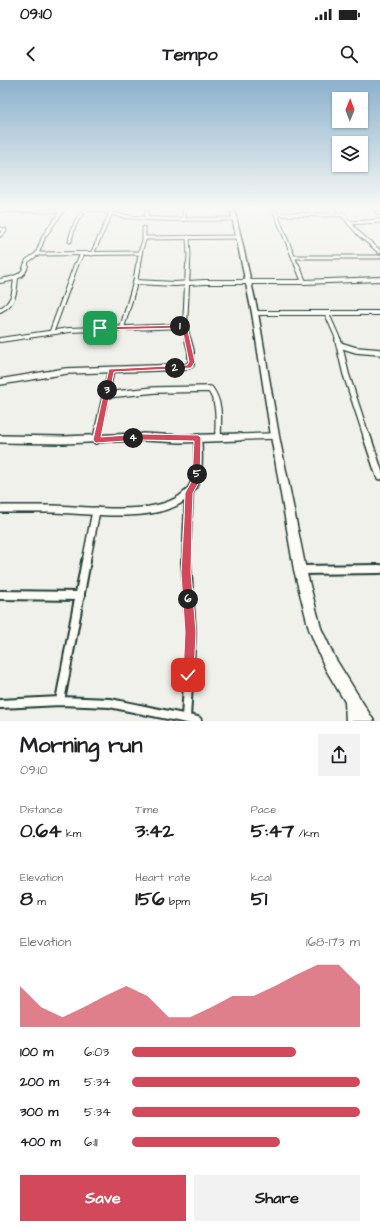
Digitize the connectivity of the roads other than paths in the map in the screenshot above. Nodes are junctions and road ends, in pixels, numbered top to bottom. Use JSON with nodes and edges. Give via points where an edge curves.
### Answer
{"nodes":[{"id":1,"x":44,"y":237,"type":"edge"},
{"id":2,"x":71,"y":237,"type":"edge"},
{"id":3,"x":100,"y":237,"type":"edge"},
{"id":4,"x":188,"y":237,"type":"junction"},
{"id":5,"x":238,"y":237,"type":"joint"},
{"id":6,"x":287,"y":237,"type":"edge"},
{"id":7,"x":364,"y":237,"type":"edge"},
{"id":8,"x":144,"y":239,"type":"joint"},
{"id":9,"x":70,"y":241,"type":"dead end"},
{"id":10,"x":380,"y":252,"type":"edge"},
{"id":11,"x":140,"y":253,"type":"junction"},
{"id":12,"x":37,"y":254,"type":"junction"},
{"id":13,"x":82,"y":254,"type":"junction"},
{"id":14,"x":92,"y":254,"type":"junction"},
{"id":15,"x":295,"y":257,"type":"junction"},
{"id":16,"x":380,"y":257,"type":"edge"},
{"id":17,"x":16,"y":277,"type":"junction"},
{"id":18,"x":380,"y":279,"type":"edge"},
{"id":19,"x":0,"y":281,"type":"edge"},
{"id":20,"x":136,"y":282,"type":"junction"},
{"id":21,"x":249,"y":282,"type":"junction"},
{"id":22,"x":304,"y":282,"type":"junction"},
{"id":23,"x":188,"y":283,"type":"junction"},
{"id":24,"x":0,"y":310,"type":"edge"},
{"id":25,"x":255,"y":313,"type":"junction"},
{"id":26,"x":327,"y":314,"type":"junction"},
{"id":27,"x":380,"y":314,"type":"edge"},
{"id":28,"x":185,"y":326,"type":"junction"},
{"id":29,"x":122,"y":328,"type":"junction"},
{"id":30,"x":52,"y":331,"type":"junction"},
{"id":31,"x":0,"y":340,"type":"edge"},
{"id":32,"x":340,"y":345,"type":"junction"},
{"id":33,"x":380,"y":352,"type":"edge"},
{"id":34,"x":111,"y":370,"type":"junction"},
{"id":35,"x":0,"y":382,"type":"edge"},
{"id":36,"x":106,"y":395,"type":"junction"},
{"id":37,"x":275,"y":436,"type":"junction"},
{"id":38,"x":218,"y":437,"type":"junction"},
{"id":39,"x":198,"y":438,"type":"junction"},
{"id":40,"x":0,"y":439,"type":"edge"},
{"id":41,"x":96,"y":440,"type":"junction"},
{"id":42,"x":380,"y":476,"type":"edge"},
{"id":43,"x":189,"y":493,"type":"junction"},
{"id":44,"x":0,"y":509,"type":"edge"},
{"id":45,"x":96,"y":511,"type":"junction"},
{"id":46,"x":380,"y":569,"type":"edge"},
{"id":47,"x":300,"y":570,"type":"junction"},
{"id":48,"x":0,"y":595,"type":"edge"},
{"id":49,"x":80,"y":596,"type":"junction"},
{"id":50,"x":352,"y":700,"type":"junction"},
{"id":51,"x":60,"y":701,"type":"junction"},
{"id":52,"x":0,"y":704,"type":"edge"},
{"id":53,"x":186,"y":718,"type":"junction"},
{"id":54,"x":197,"y":721,"type":"edge"},
{"id":55,"x":353,"y":721,"type":"edge"},
{"id":56,"x":367,"y":721,"type":"edge"}],
"edges":[{"from":1,"to":12,"type":"street"},
{"from":2,"to":9,"type":"street"},
{"from":3,"to":14,"type":"street"},
{"from":4,"to":5,"type":"street"},
{"from":4,"to":8,"type":"street"},
{"from":4,"to":23,"type":"street"},
{"from":5,"to":21,"type":"street"},
{"from":6,"to":15,"type":"street"},
{"from":7,"to":10,"type":"street"},
{"from":8,"to":11,"type":"street"},
{"from":11,"to":14,"type":"street"},
{"from":11,"to":20,"type":"street"},
{"from":12,"to":13,"type":"street"},
{"from":12,"to":17,"type":"street","via":[[27,261],[26,270]]},
{"from":13,"to":14,"type":"street"},
{"from":13,"to":30,"type":"street","via":[[73,271]]},
{"from":15,"to":16,"type":"street"},
{"from":15,"to":22,"type":"street"},
{"from":17,"to":19,"type":"street"},
{"from":17,"to":24,"type":"street","via":[[12,300],[7,307]]},
{"from":18,"to":22,"type":"street"},
{"from":20,"to":23,"type":"street"},
{"from":20,"to":29,"type":"street"},
{"from":21,"to":22,"type":"street"},
{"from":21,"to":23,"type":"street"},
{"from":21,"to":25,"type":"street"},
{"from":23,"to":28,"type":"street"},
{"from":25,"to":26,"type":"street"},
{"from":25,"to":37,"type":"street"},
{"from":26,"to":27,"type":"street"},
{"from":26,"to":32,"type":"street"},
{"from":28,"to":29,"type":"street"},
{"from":28,"to":34,"type":"street","via":[[192,362],[189,366]]},
{"from":29,"to":30,"type":"street"},
{"from":30,"to":31,"type":"street"},
{"from":32,"to":33,"type":"street","via":[[356,350]]},
{"from":32,"to":42,"type":"street","via":[[346,374]]},
{"from":34,"to":35,"type":"street","via":[[66,371]]},
{"from":34,"to":36,"type":"street"},
{"from":36,"to":38,"type":"street","via":[[155,390],[210,389],[216,395],[218,404]]},
{"from":36,"to":41,"type":"street"},
{"from":37,"to":38,"type":"street"},
{"from":37,"to":47,"type":"street"},
{"from":38,"to":39,"type":"street"},
{"from":39,"to":41,"type":"street","via":[[140,437]]},
{"from":39,"to":43,"type":"street","via":[[196,480]]},
{"from":40,"to":41,"type":"street"},
{"from":43,"to":45,"type":"street","via":[[167,506],[148,510]]},
{"from":43,"to":53,"type":"street","via":[[186,573],[191,632]]},
{"from":44,"to":45,"type":"street"},
{"from":45,"to":49,"type":"street"},
{"from":46,"to":47,"type":"street"},
{"from":47,"to":50,"type":"street","via":[[315,629],[330,663]]},
{"from":48,"to":49,"type":"street"},
{"from":49,"to":51,"type":"street"},
{"from":50,"to":55,"type":"street"},
{"from":50,"to":56,"type":"street"},
{"from":51,"to":52,"type":"street"},
{"from":51,"to":53,"type":"street","via":[[110,703]]},
{"from":53,"to":54,"type":"street"}]}
